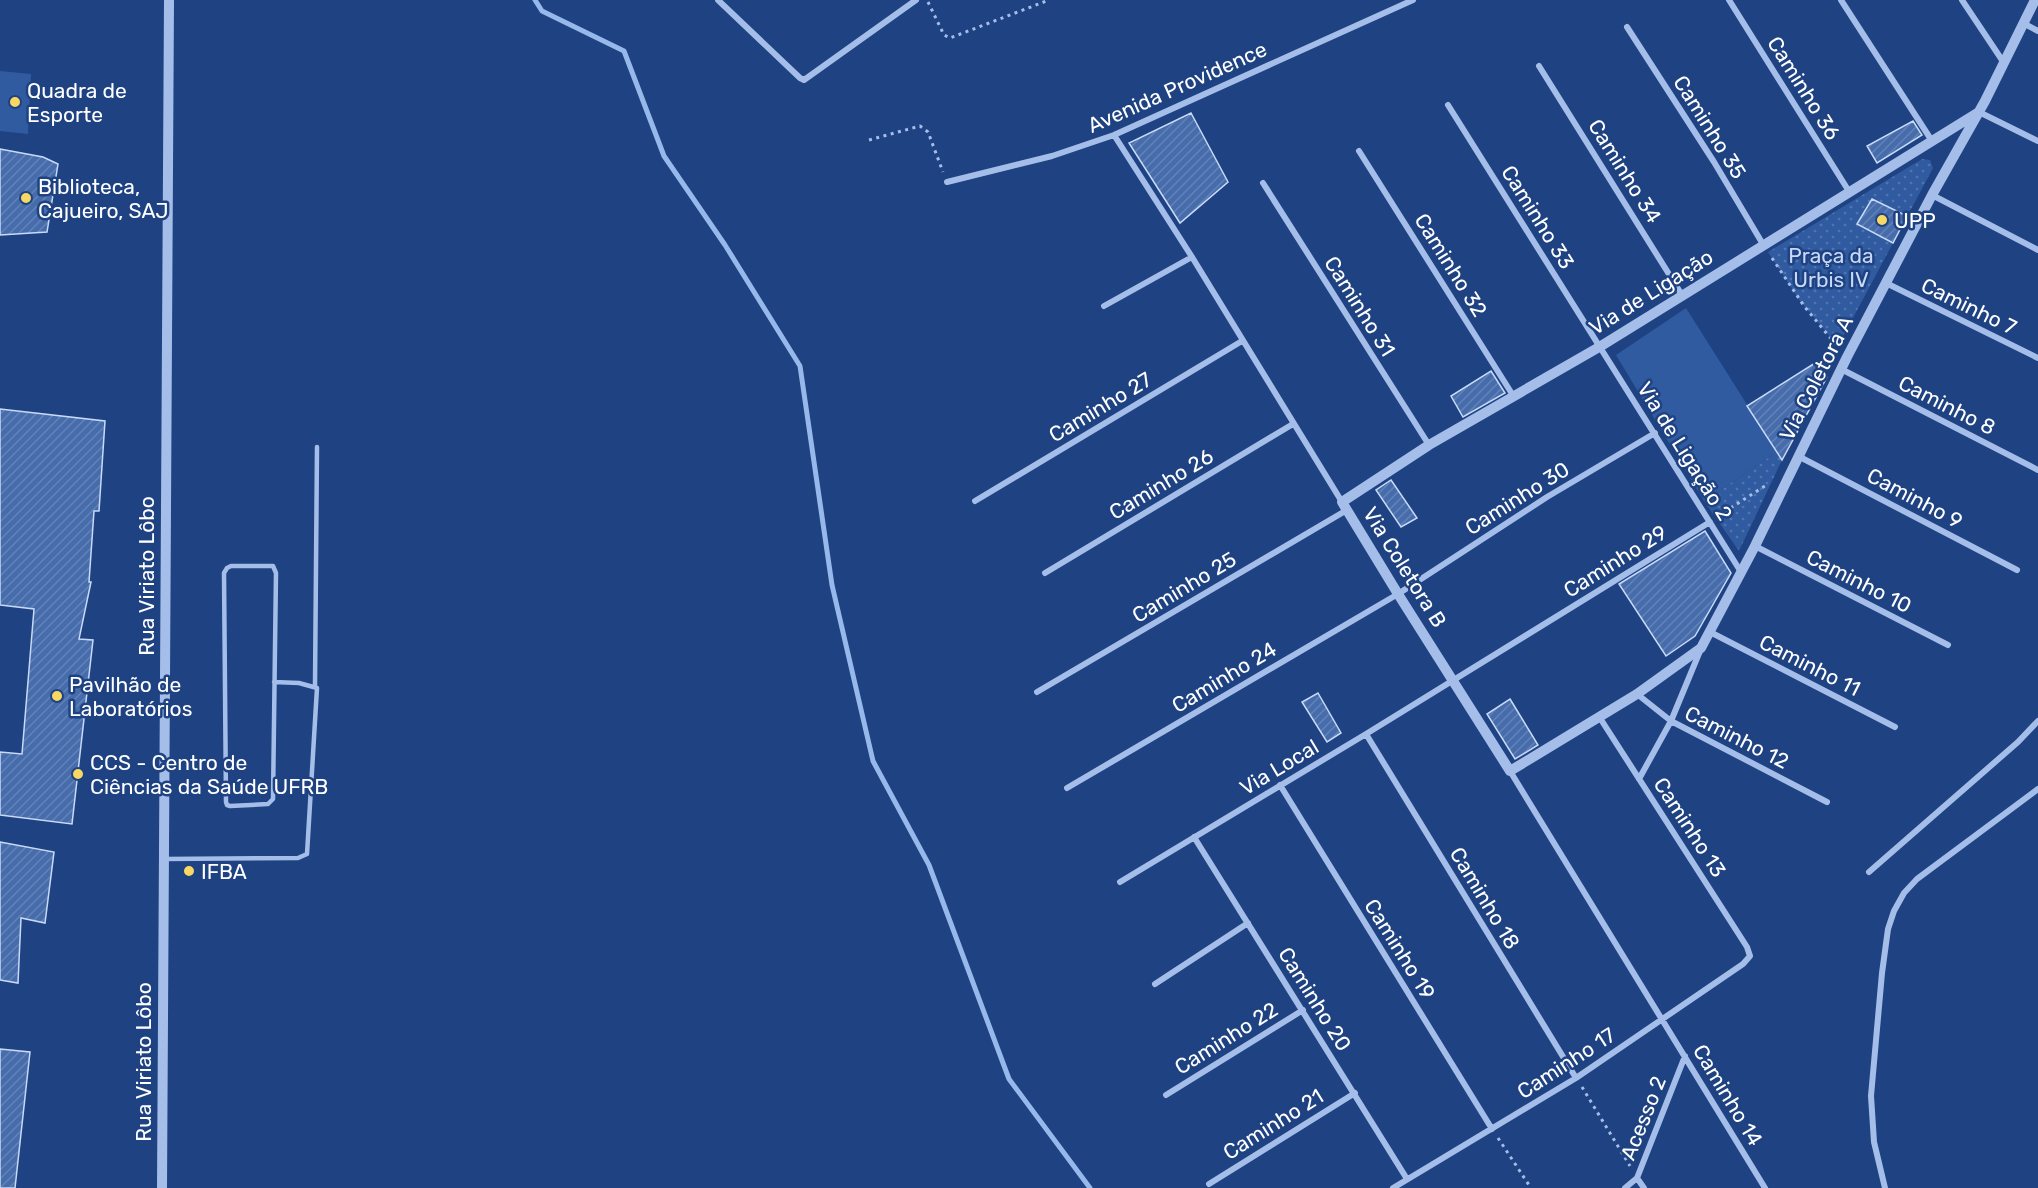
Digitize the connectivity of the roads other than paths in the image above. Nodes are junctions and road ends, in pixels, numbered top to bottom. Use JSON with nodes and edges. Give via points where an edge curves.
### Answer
{"nodes":[{"id":1,"x":169,"y":0,"type":"edge"},
{"id":2,"x":916,"y":0,"type":"edge"},
{"id":3,"x":1413,"y":0,"type":"edge"},
{"id":4,"x":1729,"y":0,"type":"edge"},
{"id":5,"x":1841,"y":0,"type":"edge"},
{"id":6,"x":1962,"y":0,"type":"edge"},
{"id":7,"x":2035,"y":0,"type":"edge"},
{"id":8,"x":721,"y":1,"type":"edge"},
{"id":9,"x":2024,"y":23,"type":"junction"},
{"id":10,"x":1627,"y":27,"type":"dead end"},
{"id":11,"x":2038,"y":31,"type":"edge"},
{"id":12,"x":2004,"y":63,"type":"junction"},
{"id":13,"x":1539,"y":66,"type":"dead end"},
{"id":14,"x":1448,"y":105,"type":"dead end"},
{"id":15,"x":1979,"y":112,"type":"junction"},
{"id":16,"x":1114,"y":135,"type":"junction"},
{"id":17,"x":1932,"y":141,"type":"junction"},
{"id":18,"x":2038,"y":141,"type":"edge"},
{"id":19,"x":1359,"y":151,"type":"dead end"},
{"id":20,"x":947,"y":182,"type":"road end"},
{"id":21,"x":1263,"y":183,"type":"dead end"},
{"id":22,"x":1850,"y":194,"type":"junction"},
{"id":23,"x":1932,"y":195,"type":"junction"},
{"id":24,"x":1764,"y":246,"type":"junction"},
{"id":25,"x":2038,"y":250,"type":"edge"},
{"id":26,"x":1192,"y":257,"type":"junction"},
{"id":27,"x":1886,"y":283,"type":"junction"},
{"id":28,"x":1682,"y":295,"type":"junction"},
{"id":29,"x":1104,"y":306,"type":"dead end"},
{"id":30,"x":1242,"y":341,"type":"junction"},
{"id":31,"x":1601,"y":346,"type":"junction"},
{"id":32,"x":2038,"y":358,"type":"edge"},
{"id":33,"x":1841,"y":369,"type":"junction"},
{"id":34,"x":1514,"y":397,"type":"junction"},
{"id":35,"x":1293,"y":424,"type":"junction"},
{"id":36,"x":1655,"y":433,"type":"junction"},
{"id":37,"x":1429,"y":446,"type":"junction"},
{"id":38,"x":317,"y":447,"type":"dead end"},
{"id":39,"x":1798,"y":456,"type":"junction"},
{"id":40,"x":2038,"y":470,"type":"edge"},
{"id":41,"x":975,"y":501,"type":"dead end"},
{"id":42,"x":1345,"y":506,"type":"junction"},
{"id":43,"x":1710,"y":522,"type":"junction"},
{"id":44,"x":1755,"y":546,"type":"junction"},
{"id":45,"x":2016,"y":570,"type":"dead end"},
{"id":46,"x":1045,"y":573,"type":"dead end"},
{"id":47,"x":1742,"y":573,"type":"junction"},
{"id":48,"x":1398,"y":594,"type":"junction"},
{"id":49,"x":1710,"y":632,"type":"junction"},
{"id":50,"x":1948,"y":645,"type":"dead end"},
{"id":51,"x":1701,"y":648,"type":"junction"},
{"id":52,"x":1454,"y":680,"type":"junction"},
{"id":53,"x":274,"y":682,"type":"junction"},
{"id":54,"x":315,"y":686,"type":"junction"},
{"id":55,"x":1037,"y":692,"type":"dead end"},
{"id":56,"x":1637,"y":694,"type":"junction"},
{"id":57,"x":1600,"y":718,"type":"junction"},
{"id":58,"x":1671,"y":721,"type":"junction"},
{"id":59,"x":2038,"y":722,"type":"edge"},
{"id":60,"x":1895,"y":727,"type":"dead end"},
{"id":61,"x":1366,"y":734,"type":"junction"},
{"id":62,"x":1510,"y":771,"type":"junction"},
{"id":63,"x":1639,"y":779,"type":"junction"},
{"id":64,"x":1280,"y":785,"type":"junction"},
{"id":65,"x":1067,"y":788,"type":"dead end"},
{"id":66,"x":2038,"y":789,"type":"edge"},
{"id":67,"x":1827,"y":802,"type":"dead end"},
{"id":68,"x":1194,"y":837,"type":"junction"},
{"id":69,"x":164,"y":859,"type":"junction"},
{"id":70,"x":1869,"y":872,"type":"dead end"},
{"id":71,"x":1120,"y":882,"type":"dead end"},
{"id":72,"x":1248,"y":923,"type":"junction"},
{"id":73,"x":1750,"y":956,"type":"joint"},
{"id":74,"x":1155,"y":984,"type":"dead end"},
{"id":75,"x":1303,"y":1010,"type":"junction"},
{"id":76,"x":1662,"y":1020,"type":"junction"},
{"id":77,"x":1685,"y":1056,"type":"junction"},
{"id":78,"x":1576,"y":1078,"type":"junction"},
{"id":79,"x":1355,"y":1093,"type":"junction"},
{"id":80,"x":1166,"y":1095,"type":"dead end"},
{"id":81,"x":1492,"y":1130,"type":"junction"},
{"id":82,"x":1637,"y":1178,"type":"junction"},
{"id":83,"x":1407,"y":1179,"type":"junction"},
{"id":84,"x":1209,"y":1184,"type":"dead end"},
{"id":85,"x":162,"y":1188,"type":"edge"},
{"id":86,"x":1393,"y":1188,"type":"edge"},
{"id":87,"x":1625,"y":1188,"type":"edge"},
{"id":88,"x":1644,"y":1188,"type":"edge"},
{"id":89,"x":1765,"y":1188,"type":"edge"},
{"id":90,"x":1886,"y":1188,"type":"edge"}],
"edges":[{"from":1,"to":69,"type":"street","name":"Rua Viriato Lôbo"},
{"from":2,"to":8,"type":"street","via":[[804,80]]},
{"from":3,"to":16,"type":"street","name":"Avenida Providence"},
{"from":4,"to":22,"type":"street","name":"Caminho 36"},
{"from":5,"to":17,"type":"street"},
{"from":6,"to":12,"type":"street"},
{"from":7,"to":9,"type":"street","name":"Via Coletora A"},
{"from":9,"to":11,"type":"street"},
{"from":9,"to":12,"type":"street","name":"Via Coletora A"},
{"from":10,"to":24,"type":"street","name":"Caminho 35"},
{"from":12,"to":15,"type":"street","name":"Via Coletora A"},
{"from":13,"to":28,"type":"street","name":"Caminho 34"},
{"from":14,"to":31,"type":"street","name":"Caminho 33"},
{"from":15,"to":17,"type":"street","name":"Via de Ligação"},
{"from":15,"to":18,"type":"street"},
{"from":15,"to":23,"type":"street","name":"Via Coletora A"},
{"from":16,"to":20,"type":"street","name":"Avenida Providence","via":[[1052,156]]},
{"from":16,"to":26,"type":"street","name":"Via Coletora B"},
{"from":17,"to":22,"type":"street","name":"Via de Ligação"},
{"from":19,"to":34,"type":"street","name":"Caminho 32"},
{"from":21,"to":37,"type":"street","name":"Caminho 31"},
{"from":22,"to":24,"type":"street","name":"Via de Ligação"},
{"from":23,"to":25,"type":"street"},
{"from":23,"to":27,"type":"street","name":"Via Coletora A"},
{"from":24,"to":28,"type":"street","name":"Via de Ligação"},
{"from":26,"to":29,"type":"street"},
{"from":26,"to":30,"type":"street","name":"Via Coletora B"},
{"from":27,"to":32,"type":"street","name":"Caminho 7"},
{"from":27,"to":33,"type":"street","name":"Via Coletora A"},
{"from":28,"to":31,"type":"street","name":"Via de Ligação"},
{"from":30,"to":35,"type":"street","name":"Via Coletora B"},
{"from":30,"to":41,"type":"street","name":"Caminho 27"},
{"from":31,"to":34,"type":"street","name":"Via de Ligação"},
{"from":31,"to":36,"type":"street","name":"Via de Ligação 2"},
{"from":33,"to":39,"type":"street","name":"Via Coletora A"},
{"from":33,"to":40,"type":"street","name":"Caminho 8"},
{"from":34,"to":37,"type":"street","name":"Via de Ligação"},
{"from":35,"to":42,"type":"street","name":"Via Coletora B"},
{"from":35,"to":46,"type":"street","name":"Caminho 26"},
{"from":36,"to":43,"type":"street","name":"Via de Ligação 2"},
{"from":36,"to":48,"type":"street","name":"Caminho 30","via":[[1547,497]]},
{"from":37,"to":42,"type":"street","name":"Via de Ligação"},
{"from":38,"to":54,"type":"lane"},
{"from":39,"to":44,"type":"street","name":"Via Coletora A"},
{"from":39,"to":45,"type":"street","name":"Caminho 9"},
{"from":42,"to":48,"type":"street","name":"Via Coletora B"},
{"from":42,"to":55,"type":"street","name":"Caminho 25"},
{"from":43,"to":47,"type":"street","name":"Via de Ligação 2"},
{"from":43,"to":52,"type":"street","name":"Caminho 29"},
{"from":44,"to":47,"type":"street","name":"Via Coletora A"},
{"from":44,"to":50,"type":"street","name":"Caminho 10"},
{"from":47,"to":49,"type":"street","name":"Via Coletora A"},
{"from":48,"to":52,"type":"street","name":"Via Coletora B"},
{"from":48,"to":65,"type":"street","name":"Caminho 24"},
{"from":49,"to":51,"type":"street","name":"Via Coletora A"},
{"from":49,"to":60,"type":"street","name":"Caminho 11"},
{"from":51,"to":56,"type":"street","name":"Via Coletora A"},
{"from":51,"to":58,"type":"street","name":"Via Coletora A"},
{"from":52,"to":61,"type":"street","name":"Via Local"},
{"from":52,"to":62,"type":"street","name":"Via Coletora B"},
{"from":53,"to":53,"type":"lane","via":[[272,801],[227,805],[224,573],[229,566],[275,569]]},
{"from":53,"to":54,"type":"lane"},
{"from":54,"to":69,"type":"lane","via":[[307,854],[298,858]]},
{"from":56,"to":57,"type":"street","name":"Via Coletora A"},
{"from":56,"to":58,"type":"street","name":"Caminho 12"},
{"from":57,"to":62,"type":"street","name":"Via Coletora A"},
{"from":57,"to":63,"type":"street","name":"Caminho 13"},
{"from":58,"to":63,"type":"street","name":"Via Coletora A"},
{"from":58,"to":67,"type":"street","name":"Caminho 12"},
{"from":59,"to":70,"type":"street"},
{"from":61,"to":64,"type":"street","name":"Via Local"},
{"from":61,"to":78,"type":"street","name":"Caminho 18"},
{"from":62,"to":76,"type":"street","name":"Via Coletora B"},
{"from":63,"to":73,"type":"street","name":"Caminho 13"},
{"from":64,"to":68,"type":"street","name":"Via Local"},
{"from":64,"to":81,"type":"street","name":"Caminho 19"},
{"from":66,"to":90,"type":"street","via":[[1917,879],[1894,911],[1882,974],[1871,1096],[1874,1142]]},
{"from":68,"to":71,"type":"street","name":"Via Local"},
{"from":68,"to":72,"type":"street","name":"Caminho 20"},
{"from":69,"to":85,"type":"street","name":"Rua Viriato Lôbo"},
{"from":72,"to":74,"type":"street"},
{"from":72,"to":75,"type":"street","name":"Caminho 20"},
{"from":73,"to":76,"type":"street","name":"Caminho 17"},
{"from":75,"to":79,"type":"street","name":"Caminho 20"},
{"from":75,"to":80,"type":"street","name":"Caminho 22"},
{"from":76,"to":77,"type":"street","name":"Caminho 14"},
{"from":76,"to":78,"type":"street","name":"Caminho 17"},
{"from":77,"to":82,"type":"street","name":"Acesso 2"},
{"from":77,"to":89,"type":"street","name":"Caminho 14"},
{"from":78,"to":81,"type":"street","name":"Caminho 17"},
{"from":79,"to":83,"type":"street","name":"Caminho 20"},
{"from":79,"to":84,"type":"street","name":"Caminho 21"},
{"from":81,"to":83,"type":"street","name":"Caminho 17"},
{"from":82,"to":87,"type":"street","name":"Acesso 2"},
{"from":82,"to":88,"type":"street"},
{"from":83,"to":86,"type":"street","name":"Caminho 17"}]}
